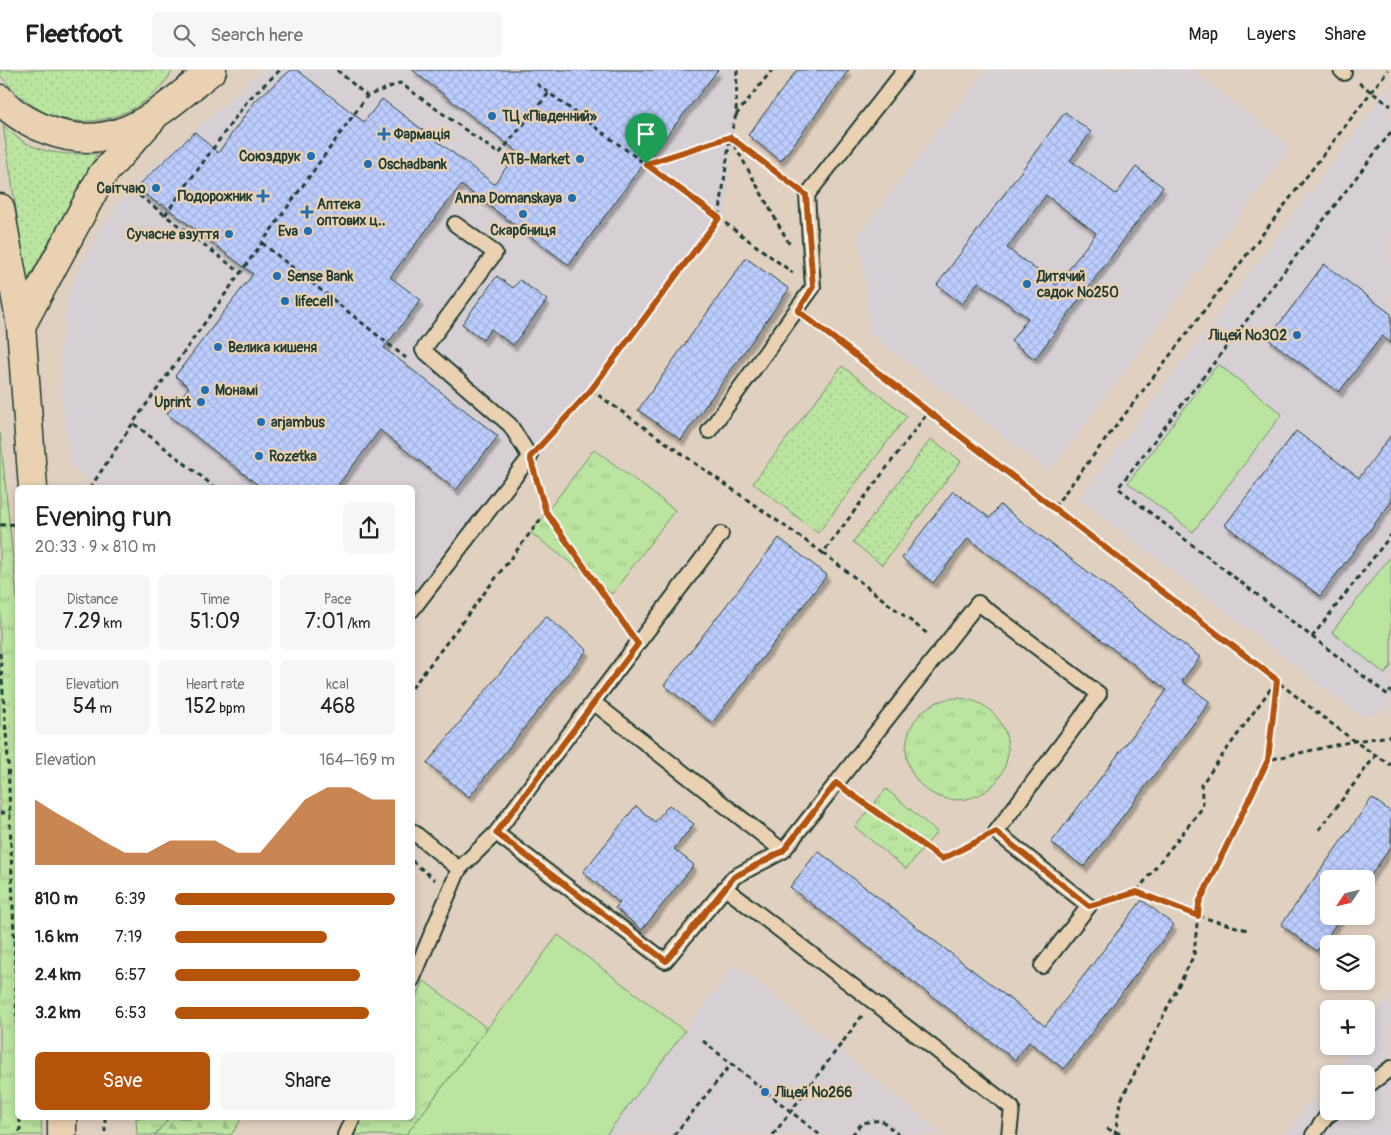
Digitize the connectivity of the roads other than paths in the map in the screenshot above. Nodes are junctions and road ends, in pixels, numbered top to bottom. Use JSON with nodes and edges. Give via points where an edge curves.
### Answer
{"nodes":[{"id":1,"x":194,"y":70,"type":"edge"},
{"id":2,"x":212,"y":70,"type":"edge"},
{"id":3,"x":905,"y":70,"type":"edge"},
{"id":4,"x":178,"y":98,"type":"junction"},
{"id":5,"x":0,"y":99,"type":"edge"},
{"id":6,"x":152,"y":119,"type":"junction"},
{"id":7,"x":0,"y":208,"type":"edge"},
{"id":8,"x":455,"y":224,"type":"dead end"},
{"id":9,"x":22,"y":326,"type":"junction"},
{"id":10,"x":709,"y":431,"type":"dead end"},
{"id":11,"x":33,"y":485,"type":"edge"},
{"id":12,"x":721,"y":534,"type":"dead end"},
{"id":13,"x":415,"y":606,"type":"edge"},
{"id":14,"x":593,"y":702,"type":"junction"},
{"id":15,"x":415,"y":833,"type":"edge"},
{"id":16,"x":496,"y":833,"type":"junction"},
{"id":17,"x":783,"y":851,"type":"junction"},
{"id":18,"x":459,"y":869,"type":"junction"},
{"id":19,"x":725,"y":888,"type":"junction"},
{"id":20,"x":1042,"y":966,"type":"dead end"},
{"id":21,"x":415,"y":973,"type":"edge"},
{"id":22,"x":1391,"y":1068,"type":"edge"},
{"id":23,"x":1375,"y":1080,"type":"edge"},
{"id":24,"x":62,"y":1120,"type":"edge"},
{"id":25,"x":352,"y":1120,"type":"edge"},
{"id":26,"x":1324,"y":1120,"type":"edge"},
{"id":27,"x":62,"y":1135,"type":"edge"},
{"id":28,"x":345,"y":1135,"type":"edge"},
{"id":29,"x":1009,"y":1135,"type":"edge"},
{"id":30,"x":1313,"y":1135,"type":"edge"}],
"edges":[{"from":1,"to":4,"type":"street"},
{"from":2,"to":4,"type":"street"},
{"from":3,"to":10,"type":"lane","via":[[806,195],[813,287]]},
{"from":4,"to":6,"type":"street"},
{"from":5,"to":6,"type":"street","via":[[30,124],[60,135],[92,138],[123,132]]},
{"from":6,"to":9,"type":"street","via":[[102,175]]},
{"from":7,"to":9,"type":"street"},
{"from":8,"to":13,"type":"lane","via":[[495,253],[423,350],[510,425],[530,457]]},
{"from":9,"to":11,"type":"street"},
{"from":12,"to":14,"type":"lane"},
{"from":14,"to":16,"type":"lane"},
{"from":14,"to":17,"type":"lane"},
{"from":15,"to":18,"type":"lane"},
{"from":16,"to":18,"type":"lane"},
{"from":16,"to":19,"type":"lane","via":[[666,961]]},
{"from":17,"to":19,"type":"lane","via":[[734,877]]},
{"from":17,"to":20,"type":"lane","via":[[978,603],[1099,694],[996,832],[1089,906]]},
{"from":18,"to":21,"type":"lane"},
{"from":19,"to":29,"type":"lane","via":[[1012,1108]]},
{"from":22,"to":23,"type":"lane"},
{"from":24,"to":27,"type":"street"},
{"from":25,"to":28,"type":"lane"},
{"from":26,"to":30,"type":"lane"}]}
